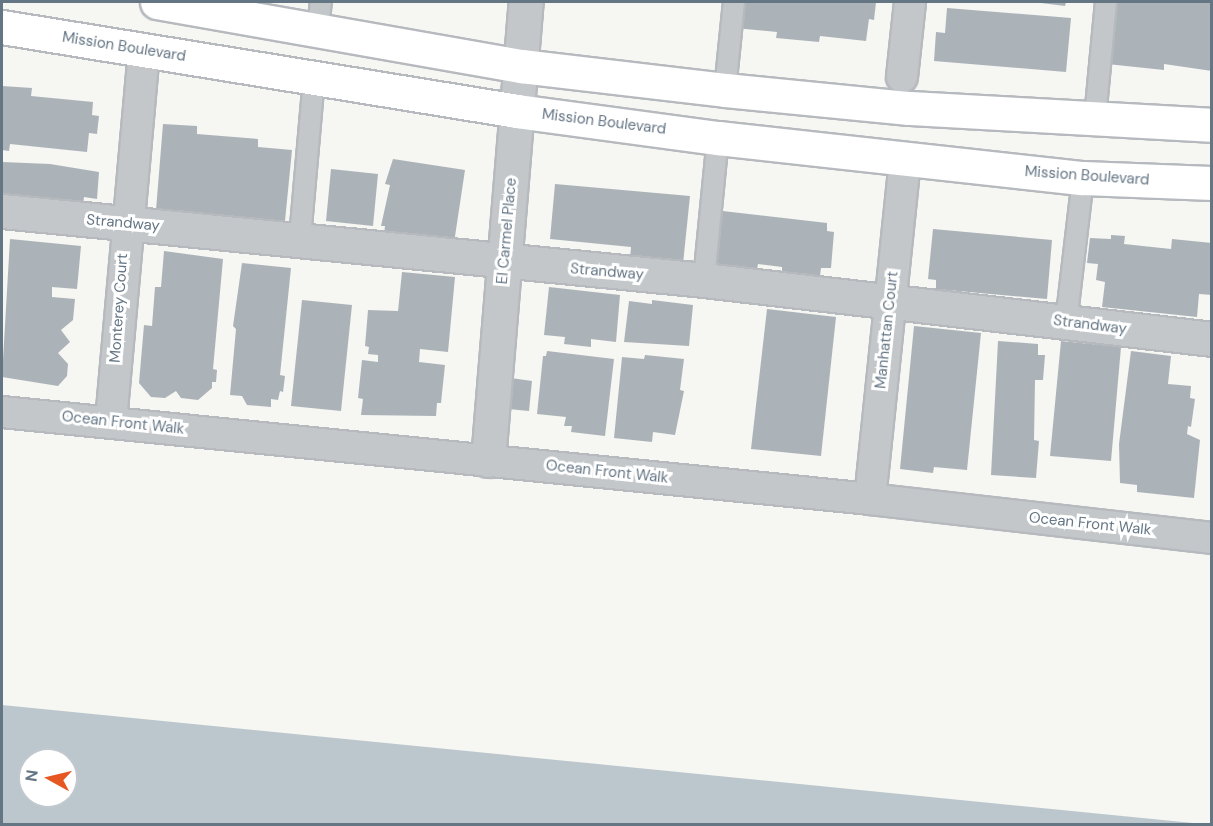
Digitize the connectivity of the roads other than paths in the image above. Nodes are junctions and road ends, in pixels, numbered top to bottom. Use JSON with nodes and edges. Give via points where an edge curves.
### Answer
{"nodes":[{"id":1,"x":157,"y":2,"type":"edge"},
{"id":2,"x":526,"y":2,"type":"edge"},
{"id":3,"x":734,"y":2,"type":"edge"},
{"id":4,"x":910,"y":2,"type":"edge"},
{"id":5,"x":1106,"y":2,"type":"edge"},
{"id":6,"x":320,"y":15,"type":"edge"},
{"id":7,"x":2,"y":27,"type":"edge"},
{"id":8,"x":144,"y":51,"type":"junction"},
{"id":9,"x":521,"y":66,"type":"junction"},
{"id":10,"x":902,"y":77,"type":"dead end"},
{"id":11,"x":314,"y":78,"type":"junction"},
{"id":12,"x":725,"y":90,"type":"junction"},
{"id":13,"x":517,"y":111,"type":"junction"},
{"id":14,"x":1095,"y":118,"type":"junction"},
{"id":15,"x":1212,"y":125,"type":"edge"},
{"id":16,"x":718,"y":138,"type":"junction"},
{"id":17,"x":905,"y":161,"type":"junction"},
{"id":18,"x":1083,"y":178,"type":"junction"},
{"id":19,"x":1212,"y":183,"type":"edge"},
{"id":20,"x":2,"y":212,"type":"edge"},
{"id":21,"x":126,"y":223,"type":"junction"},
{"id":22,"x":300,"y":238,"type":"junction"},
{"id":23,"x":504,"y":263,"type":"junction"},
{"id":24,"x":704,"y":280,"type":"junction"},
{"id":25,"x":890,"y":300,"type":"junction"},
{"id":26,"x":1066,"y":323,"type":"junction"},
{"id":27,"x":1212,"y":339,"type":"edge"},
{"id":28,"x":2,"y":412,"type":"edge"},
{"id":29,"x":111,"y":421,"type":"junction"},
{"id":30,"x":488,"y":460,"type":"junction"},
{"id":31,"x":870,"y":499,"type":"junction"},
{"id":32,"x":1212,"y":538,"type":"edge"}],
"edges":[{"from":1,"to":6,"type":"main road"},
{"from":2,"to":9,"type":"street","name":"El Carmel Place"},
{"from":3,"to":12,"type":"lane"},
{"from":4,"to":10,"type":"street"},
{"from":5,"to":14,"type":"lane"},
{"from":6,"to":9,"type":"main road"},
{"from":7,"to":8,"type":"main road","name":"Mission Boulevard"},
{"from":8,"to":11,"type":"main road","name":"Mission Boulevard"},
{"from":8,"to":21,"type":"street","name":"Monterey Court"},
{"from":9,"to":12,"type":"main road"},
{"from":9,"to":13,"type":"street","name":"El Carmel Place"},
{"from":11,"to":13,"type":"main road","name":"Mission Boulevard"},
{"from":11,"to":22,"type":"lane"},
{"from":12,"to":14,"type":"main road","via":[[909,108]]},
{"from":13,"to":16,"type":"main road","name":"Mission Boulevard"},
{"from":13,"to":23,"type":"street","name":"El Carmel Place"},
{"from":14,"to":15,"type":"main road"},
{"from":16,"to":17,"type":"main road","name":"Mission Boulevard"},
{"from":16,"to":24,"type":"lane"},
{"from":17,"to":18,"type":"main road","name":"Mission Boulevard"},
{"from":17,"to":25,"type":"street","name":"Manhattan Court"},
{"from":18,"to":19,"type":"main road","name":"Mission Boulevard"},
{"from":18,"to":26,"type":"lane"},
{"from":20,"to":21,"type":"street","name":"Strandway"},
{"from":21,"to":22,"type":"street","name":"Strandway"},
{"from":21,"to":29,"type":"street","name":"Monterey Court"},
{"from":22,"to":23,"type":"street","name":"Strandway"},
{"from":23,"to":24,"type":"street","name":"Strandway"},
{"from":23,"to":30,"type":"street","name":"El Carmel Place"},
{"from":24,"to":25,"type":"street","name":"Strandway"},
{"from":25,"to":26,"type":"street","name":"Strandway"},
{"from":25,"to":31,"type":"street","name":"Manhattan Court"},
{"from":26,"to":27,"type":"street","name":"Strandway"},
{"from":28,"to":29,"type":"street","name":"Ocean Front Walk"},
{"from":29,"to":30,"type":"street","name":"Ocean Front Walk"},
{"from":30,"to":31,"type":"street","name":"Ocean Front Walk"},
{"from":31,"to":32,"type":"street","name":"Ocean Front Walk"}]}
